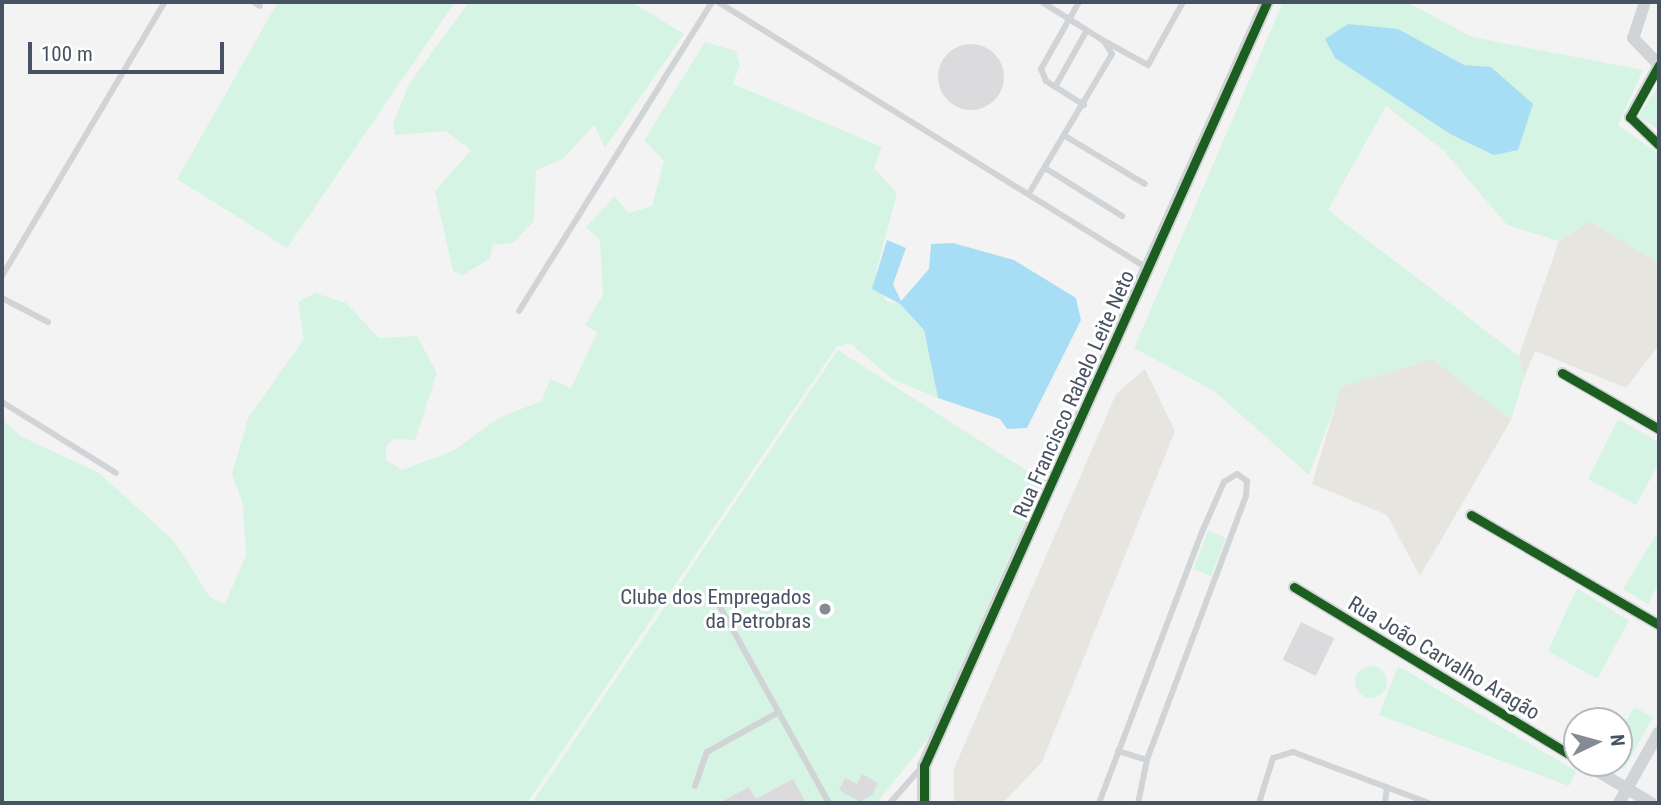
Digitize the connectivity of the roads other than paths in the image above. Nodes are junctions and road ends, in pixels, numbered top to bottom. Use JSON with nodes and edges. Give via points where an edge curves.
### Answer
{"nodes":[{"id":1,"x":165,"y":2,"type":"edge"},
{"id":2,"x":712,"y":2,"type":"edge"},
{"id":3,"x":718,"y":2,"type":"edge"},
{"id":4,"x":1042,"y":2,"type":"edge"},
{"id":5,"x":1079,"y":2,"type":"edge"},
{"id":6,"x":1183,"y":2,"type":"edge"},
{"id":7,"x":1267,"y":2,"type":"edge"},
{"id":8,"x":1645,"y":2,"type":"edge"},
{"id":9,"x":1068,"y":18,"type":"junction"},
{"id":10,"x":1087,"y":30,"type":"junction"},
{"id":11,"x":1104,"y":41,"type":"junction"},
{"id":12,"x":1659,"y":65,"type":"edge"},
{"id":13,"x":1055,"y":87,"type":"junction"},
{"id":14,"x":1084,"y":105,"type":"junction"},
{"id":15,"x":1065,"y":136,"type":"junction"},
{"id":16,"x":1659,"y":145,"type":"edge"},
{"id":17,"x":1045,"y":168,"type":"junction"},
{"id":18,"x":1145,"y":184,"type":"dead end"},
{"id":19,"x":1031,"y":190,"type":"junction"},
{"id":20,"x":1122,"y":216,"type":"dead end"},
{"id":21,"x":1150,"y":270,"type":"junction"},
{"id":22,"x":2,"y":276,"type":"edge"},
{"id":23,"x":2,"y":298,"type":"edge"},
{"id":24,"x":519,"y":311,"type":"dead end"},
{"id":25,"x":48,"y":322,"type":"dead end"},
{"id":26,"x":1562,"y":373,"type":"dead end"},
{"id":27,"x":2,"y":402,"type":"edge"},
{"id":28,"x":1659,"y":429,"type":"edge"},
{"id":29,"x":116,"y":473,"type":"dead end"},
{"id":30,"x":1471,"y":515,"type":"dead end"},
{"id":31,"x":1294,"y":587,"type":"dead end"},
{"id":32,"x":713,"y":594,"type":"dead end"},
{"id":33,"x":1659,"y":625,"type":"edge"},
{"id":34,"x":779,"y":712,"type":"junction"},
{"id":35,"x":1659,"y":732,"type":"edge"},
{"id":36,"x":1563,"y":750,"type":"edge"},
{"id":37,"x":1118,"y":751,"type":"junction"},
{"id":38,"x":1147,"y":760,"type":"junction"},
{"id":39,"x":924,"y":766,"type":"junction"},
{"id":40,"x":1607,"y":777,"type":"edge"},
{"id":41,"x":695,"y":786,"type":"dead end"},
{"id":42,"x":1387,"y":787,"type":"junction"},
{"id":43,"x":1627,"y":789,"type":"junction"},
{"id":44,"x":829,"y":803,"type":"edge"},
{"id":45,"x":890,"y":803,"type":"edge"},
{"id":46,"x":925,"y":803,"type":"edge"},
{"id":47,"x":1100,"y":803,"type":"edge"},
{"id":48,"x":1138,"y":803,"type":"edge"},
{"id":49,"x":1259,"y":803,"type":"edge"},
{"id":50,"x":1385,"y":803,"type":"edge"},
{"id":51,"x":1429,"y":803,"type":"edge"},
{"id":52,"x":1619,"y":803,"type":"edge"},
{"id":53,"x":1651,"y":803,"type":"edge"}],
"edges":[{"from":1,"to":22,"type":"lane"},
{"from":2,"to":24,"type":"lane"},
{"from":3,"to":19,"type":"lane"},
{"from":4,"to":9,"type":"lane"},
{"from":5,"to":9,"type":"lane"},
{"from":6,"to":11,"type":"lane","via":[[1148,65]]},
{"from":7,"to":21,"type":"street","name":"Rua Francisco Rabelo Leite Neto"},
{"from":8,"to":12,"type":"street","via":[[1633,38]]},
{"from":9,"to":10,"type":"lane"},
{"from":9,"to":13,"type":"lane","via":[[1041,62],[1046,81]]},
{"from":10,"to":11,"type":"lane"},
{"from":10,"to":13,"type":"lane"},
{"from":11,"to":14,"type":"lane","via":[[1110,63]]},
{"from":12,"to":16,"type":"street","via":[[1630,117]]},
{"from":13,"to":14,"type":"lane"},
{"from":14,"to":15,"type":"lane"},
{"from":15,"to":17,"type":"lane"},
{"from":15,"to":18,"type":"lane"},
{"from":17,"to":19,"type":"lane"},
{"from":17,"to":20,"type":"lane"},
{"from":19,"to":21,"type":"lane"},
{"from":21,"to":39,"type":"street","name":"Rua Francisco Rabelo Leite Neto"},
{"from":23,"to":25,"type":"lane"},
{"from":26,"to":28,"type":"street"},
{"from":27,"to":29,"type":"lane"},
{"from":30,"to":33,"type":"street"},
{"from":31,"to":36,"type":"street","name":"Rua João Carvalho Aragão"},
{"from":32,"to":34,"type":"lane"},
{"from":34,"to":41,"type":"lane","via":[[707,751]]},
{"from":34,"to":44,"type":"lane"},
{"from":35,"to":43,"type":"street"},
{"from":37,"to":38,"type":"lane"},
{"from":37,"to":38,"type":"lane","via":[[1202,532],[1224,482],[1237,474],[1247,481],[1246,496]]},
{"from":37,"to":47,"type":"lane"},
{"from":38,"to":48,"type":"lane"},
{"from":39,"to":45,"type":"lane"},
{"from":39,"to":46,"type":"street","name":"Rua Francisco Rabelo Leite Neto"},
{"from":40,"to":43,"type":"street"},
{"from":42,"to":49,"type":"lane","via":[[1282,752],[1265,769]]},
{"from":42,"to":50,"type":"lane"},
{"from":42,"to":51,"type":"lane"},
{"from":43,"to":52,"type":"street"},
{"from":43,"to":53,"type":"street"}]}
